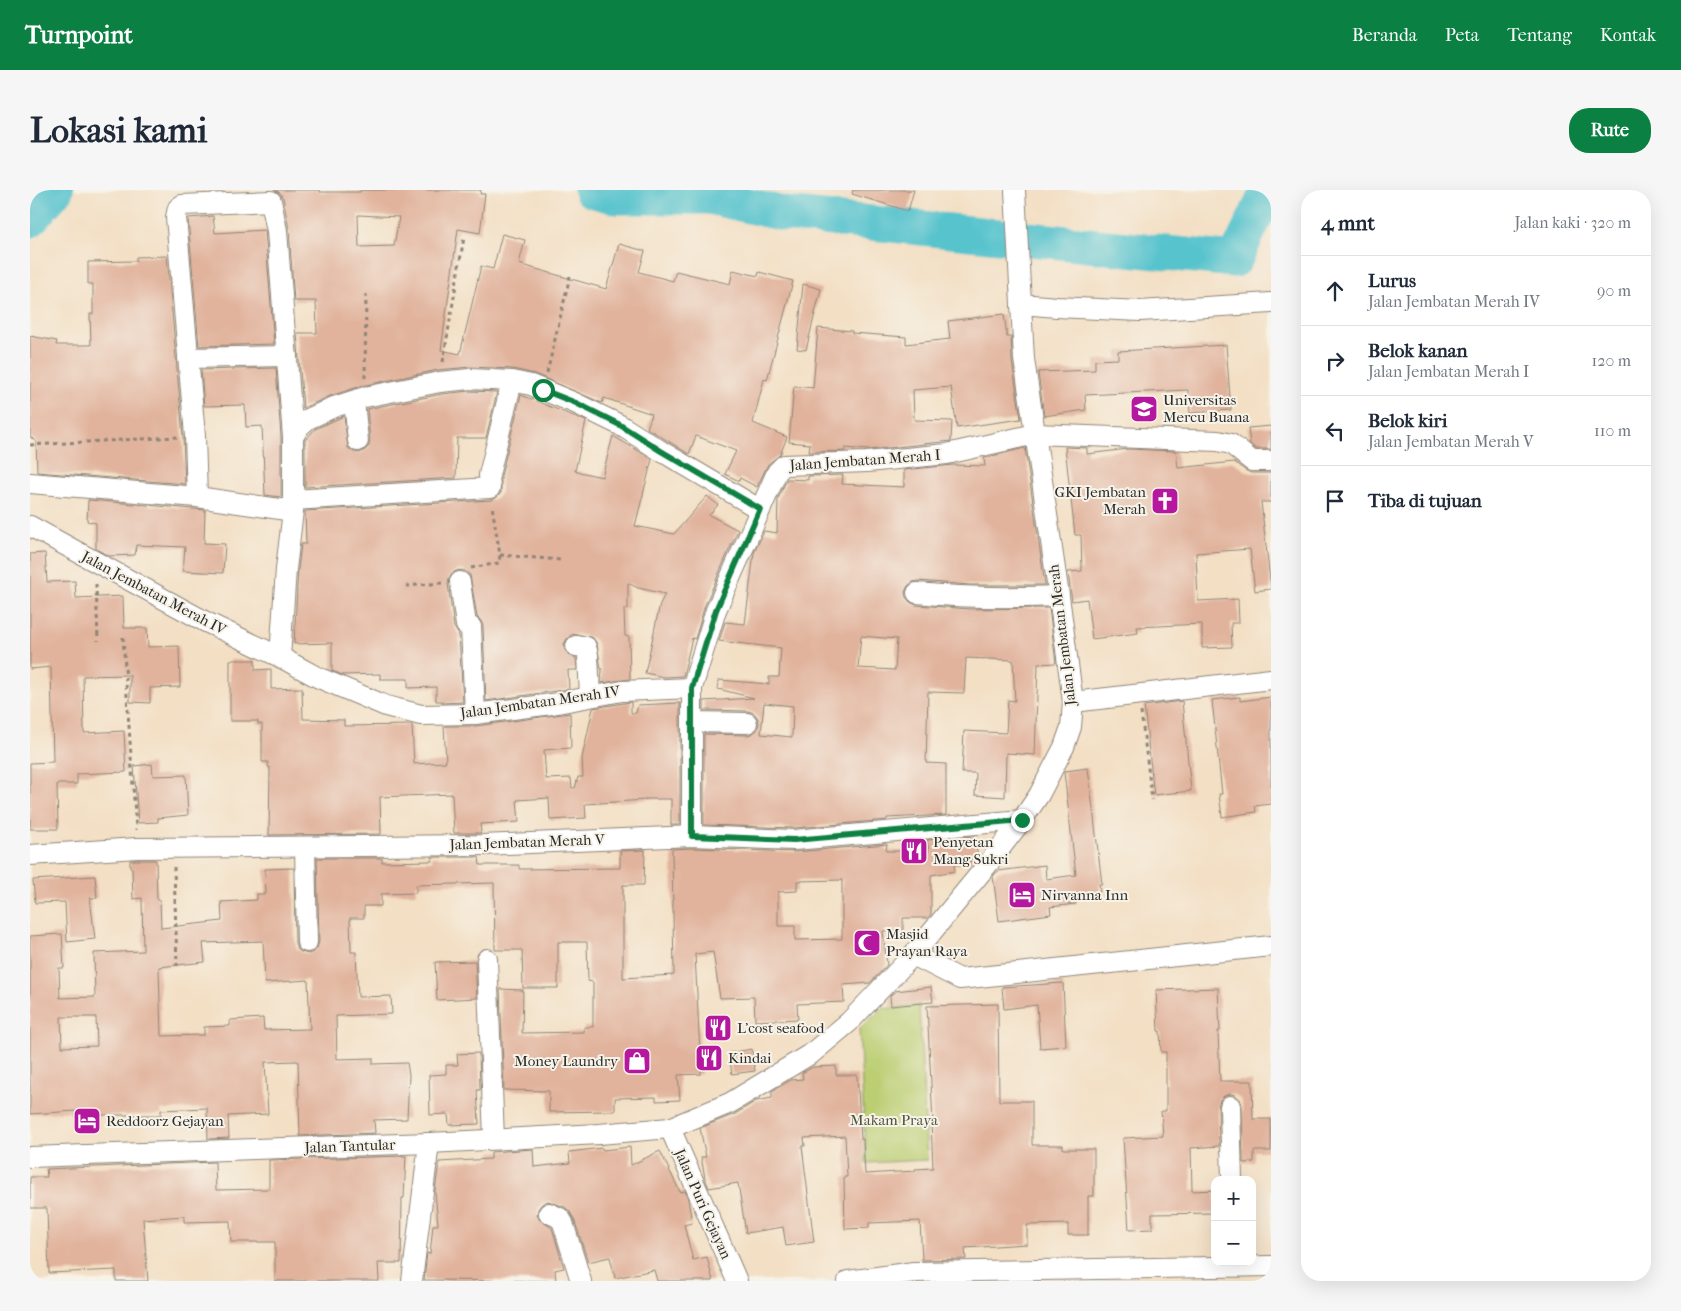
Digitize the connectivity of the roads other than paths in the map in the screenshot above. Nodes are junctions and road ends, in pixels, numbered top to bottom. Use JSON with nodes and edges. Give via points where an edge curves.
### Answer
{"nodes":[{"id":1,"x":271,"y":195,"type":"edge"},
{"id":2,"x":1015,"y":195,"type":"edge"},
{"id":3,"x":1271,"y":303,"type":"edge"},
{"id":4,"x":1021,"y":304,"type":"junction"},
{"id":5,"x":288,"y":356,"type":"junction"},
{"id":6,"x":188,"y":358,"type":"junction"},
{"id":7,"x":512,"y":380,"type":"junction"},
{"id":8,"x":360,"y":399,"type":"junction"},
{"id":9,"x":1035,"y":434,"type":"junction"},
{"id":10,"x":293,"y":437,"type":"junction"},
{"id":11,"x":358,"y":441,"type":"dead end"},
{"id":12,"x":1271,"y":461,"type":"edge"},
{"id":13,"x":30,"y":482,"type":"edge"},
{"id":14,"x":197,"y":497,"type":"junction"},
{"id":15,"x":293,"y":505,"type":"junction"},
{"id":16,"x":760,"y":509,"type":"junction"},
{"id":17,"x":30,"y":526,"type":"edge"},
{"id":18,"x":460,"y":582,"type":"road end"},
{"id":19,"x":917,"y":592,"type":"dead end"},
{"id":20,"x":1059,"y":596,"type":"junction"},
{"id":21,"x":576,"y":646,"type":"dead end"},
{"id":22,"x":280,"y":657,"type":"junction"},
{"id":23,"x":1271,"y":679,"type":"edge"},
{"id":24,"x":692,"y":688,"type":"junction"},
{"id":25,"x":590,"y":696,"type":"junction"},
{"id":26,"x":1072,"y":702,"type":"junction"},
{"id":27,"x":475,"y":714,"type":"junction"},
{"id":28,"x":692,"y":722,"type":"junction"},
{"id":29,"x":747,"y":723,"type":"dead end"},
{"id":30,"x":1022,"y":820,"type":"junction"},
{"id":31,"x":692,"y":836,"type":"junction"},
{"id":32,"x":305,"y":847,"type":"junction"},
{"id":33,"x":30,"y":855,"type":"edge"},
{"id":34,"x":307,"y":942,"type":"dead end"},
{"id":35,"x":1271,"y":946,"type":"edge"},
{"id":36,"x":913,"y":955,"type":"junction"},
{"id":37,"x":487,"y":959,"type":"dead end"},
{"id":38,"x":1230,"y":1106,"type":"dead end"},
{"id":39,"x":670,"y":1128,"type":"junction"},
{"id":40,"x":494,"y":1139,"type":"junction"},
{"id":41,"x":429,"y":1143,"type":"junction"},
{"id":42,"x":30,"y":1157,"type":"edge"},
{"id":43,"x":1232,"y":1176,"type":"edge"},
{"id":44,"x":549,"y":1213,"type":"dead end"},
{"id":45,"x":1211,"y":1265,"type":"edge"},
{"id":46,"x":1256,"y":1265,"type":"edge"},
{"id":47,"x":1271,"y":1266,"type":"edge"},
{"id":48,"x":915,"y":1276,"type":"edge"},
{"id":49,"x":876,"y":1279,"type":"edge"},
{"id":50,"x":412,"y":1281,"type":"edge"},
{"id":51,"x":581,"y":1281,"type":"edge"},
{"id":52,"x":737,"y":1281,"type":"edge"},
{"id":53,"x":848,"y":1281,"type":"edge"}],
"edges":[{"from":1,"to":5,"type":"street"},
{"from":1,"to":6,"type":"street","via":[[178,208],[176,217]]},
{"from":2,"to":4,"type":"street","name":"Jalan Jembatan Merah"},
{"from":3,"to":4,"type":"street","via":[[1140,310]]},
{"from":4,"to":9,"type":"street","name":"Jalan Jembatan Merah","via":[[1024,359]]},
{"from":5,"to":6,"type":"street"},
{"from":5,"to":10,"type":"street"},
{"from":6,"to":14,"type":"street"},
{"from":7,"to":8,"type":"street","via":[[470,378]]},
{"from":7,"to":15,"type":"street","via":[[489,475],[490,488]]},
{"from":7,"to":16,"type":"street","via":[[576,403],[620,425]]},
{"from":8,"to":10,"type":"street","via":[[308,419]]},
{"from":8,"to":11,"type":"street"},
{"from":9,"to":12,"type":"street","name":"Jalan Jembatan Merah I","via":[[1218,441],[1231,444],[1252,461]]},
{"from":9,"to":16,"type":"street","name":"Jalan Jembatan Merah I","via":[[947,454],[867,462],[788,464],[780,467]]},
{"from":9,"to":20,"type":"street","name":"Jalan Jembatan Merah"},
{"from":10,"to":15,"type":"street"},
{"from":13,"to":14,"type":"street"},
{"from":14,"to":15,"type":"street"},
{"from":15,"to":22,"type":"street"},
{"from":16,"to":24,"type":"street","name":"Jalan Jembatan Merah I","via":[[716,610]]},
{"from":17,"to":22,"type":"street","name":"Jalan Jembatan Merah IV","via":[[206,622]]},
{"from":18,"to":27,"type":"street","via":[[466,625],[471,628]]},
{"from":19,"to":20,"type":"street","via":[[1014,598]]},
{"from":20,"to":26,"type":"street","name":"Jalan Jembatan Merah"},
{"from":21,"to":25,"type":"street","via":[[586,647]]},
{"from":22,"to":27,"type":"street","name":"Jalan Jembatan Merah IV","via":[[316,677],[386,706],[421,715]]},
{"from":23,"to":26,"type":"street"},
{"from":24,"to":25,"type":"street","name":"Jalan Jembatan Merah IV"},
{"from":24,"to":28,"type":"street","name":"Jalan Jembatan Merah I"},
{"from":25,"to":27,"type":"street","name":"Jalan Jembatan Merah IV"},
{"from":26,"to":30,"type":"street","name":"Jalan Jembatan Merah","via":[[1071,727],[1064,747]]},
{"from":28,"to":29,"type":"street"},
{"from":28,"to":31,"type":"street","name":"Jalan Jembatan Merah I"},
{"from":30,"to":31,"type":"street","name":"Jalan Jembatan Merah V","via":[[794,840]]},
{"from":30,"to":36,"type":"street","name":"Jalan Jembatan Merah"},
{"from":31,"to":32,"type":"street","name":"Jalan Jembatan Merah V","via":[[483,845]]},
{"from":32,"to":33,"type":"street","name":"Jalan Jembatan Merah V","via":[[137,848]]},
{"from":32,"to":34,"type":"street"},
{"from":35,"to":36,"type":"street","via":[[960,979]]},
{"from":36,"to":39,"type":"street","name":"Jalan Jembatan Merah","via":[[849,1022],[812,1054],[730,1103]]},
{"from":37,"to":40,"type":"street"},
{"from":38,"to":43,"type":"street"},
{"from":39,"to":40,"type":"street","name":"Jalan Tantular"},
{"from":39,"to":52,"type":"street","name":"Jalan Puri Gejayan"},
{"from":40,"to":41,"type":"street","name":"Jalan Tantular"},
{"from":41,"to":42,"type":"street","name":"Jalan Tantular"},
{"from":41,"to":50,"type":"street"},
{"from":44,"to":51,"type":"street","via":[[563,1223]]},
{"from":45,"to":48,"type":"street"},
{"from":46,"to":47,"type":"street"},
{"from":48,"to":49,"type":"street"},
{"from":49,"to":53,"type":"street"}]}
